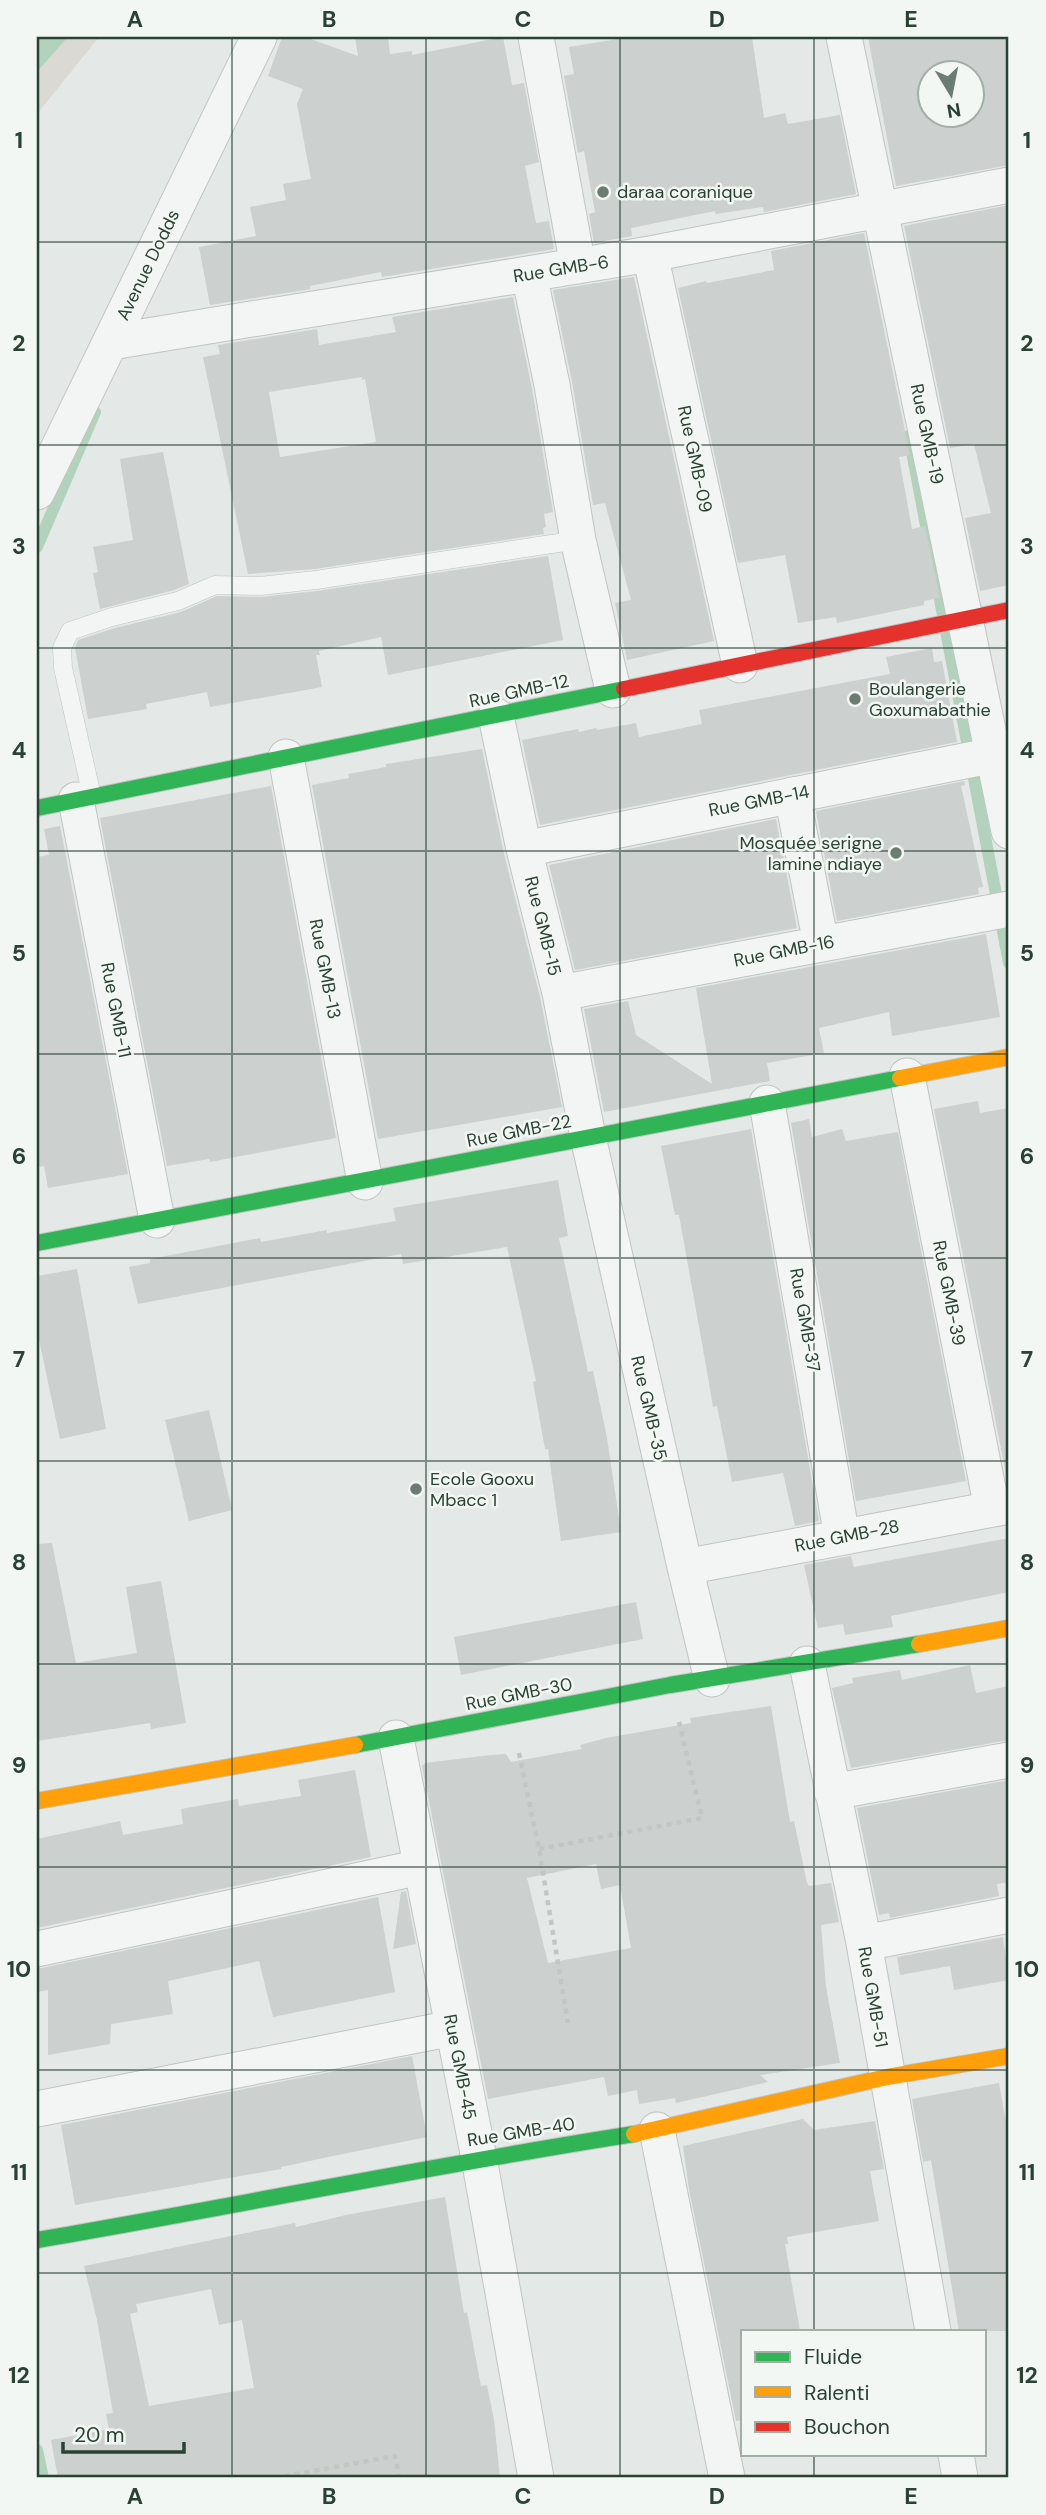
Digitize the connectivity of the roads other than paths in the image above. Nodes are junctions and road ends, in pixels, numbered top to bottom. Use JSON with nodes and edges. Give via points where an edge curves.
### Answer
{"nodes":[{"id":1,"x":259,"y":37,"type":"edge"},
{"id":2,"x":536,"y":37,"type":"edge"},
{"id":3,"x":844,"y":37,"type":"edge"},
{"id":4,"x":1009,"y":185,"type":"edge"},
{"id":5,"x":879,"y":209,"type":"junction"},
{"id":6,"x":650,"y":254,"type":"junction"},
{"id":7,"x":578,"y":266,"type":"junction"},
{"id":8,"x":529,"y":274,"type":"junction"},
{"id":9,"x":111,"y":342,"type":"junction"},
{"id":10,"x":37,"y":492,"type":"edge"},
{"id":11,"x":578,"y":540,"type":"junction"},
{"id":12,"x":1009,"y":610,"type":"edge"},
{"id":13,"x":966,"y":619,"type":"junction"},
{"id":14,"x":740,"y":664,"type":"junction"},
{"id":15,"x":613,"y":690,"type":"junction"},
{"id":16,"x":496,"y":716,"type":"junction"},
{"id":17,"x":994,"y":755,"type":"junction"},
{"id":18,"x":286,"y":757,"type":"junction"},
{"id":19,"x":792,"y":795,"type":"junction"},
{"id":20,"x":84,"y":798,"type":"junction"},
{"id":21,"x":37,"y":808,"type":"edge"},
{"id":22,"x":1009,"y":831,"type":"edge"},
{"id":23,"x":524,"y":849,"type":"junction"},
{"id":24,"x":1009,"y":909,"type":"edge"},
{"id":25,"x":821,"y":944,"type":"junction"},
{"id":26,"x":559,"y":993,"type":"junction"},
{"id":27,"x":1009,"y":1057,"type":"edge"},
{"id":28,"x":907,"y":1076,"type":"junction"},
{"id":29,"x":767,"y":1103,"type":"junction"},
{"id":30,"x":588,"y":1137,"type":"junction"},
{"id":31,"x":365,"y":1181,"type":"junction"},
{"id":32,"x":157,"y":1220,"type":"junction"},
{"id":33,"x":37,"y":1243,"type":"edge"},
{"id":34,"x":1000,"y":1507,"type":"edge"},
{"id":35,"x":842,"y":1537,"type":"junction"},
{"id":36,"x":685,"y":1567,"type":"junction"},
{"id":37,"x":1009,"y":1628,"type":"edge"},
{"id":38,"x":807,"y":1664,"type":"junction"},
{"id":39,"x":712,"y":1679,"type":"junction"},
{"id":40,"x":396,"y":1738,"type":"junction"},
{"id":41,"x":1009,"y":1760,"type":"edge"},
{"id":42,"x":832,"y":1792,"type":"junction"},
{"id":43,"x":37,"y":1801,"type":"edge"},
{"id":44,"x":421,"y":1867,"type":"junction"},
{"id":45,"x":1009,"y":1915,"type":"edge"},
{"id":46,"x":864,"y":1943,"type":"junction"},
{"id":47,"x":37,"y":1949,"type":"edge"},
{"id":48,"x":453,"y":2028,"type":"junction"},
{"id":49,"x":1009,"y":2056,"type":"edge"},
{"id":50,"x":887,"y":2077,"type":"junction"},
{"id":51,"x":37,"y":2109,"type":"edge"},
{"id":52,"x":657,"y":2130,"type":"junction"},
{"id":53,"x":479,"y":2158,"type":"junction"},
{"id":54,"x":37,"y":2240,"type":"edge"},
{"id":55,"x":933,"y":2330,"type":"edge"},
{"id":56,"x":956,"y":2456,"type":"edge"},
{"id":57,"x":536,"y":2478,"type":"edge"},
{"id":58,"x":727,"y":2478,"type":"edge"},
{"id":59,"x":960,"y":2478,"type":"edge"}],
"edges":[{"from":1,"to":9,"type":"street","name":"Avenue Dodds"},
{"from":2,"to":7,"type":"street"},
{"from":3,"to":5,"type":"street","name":"Rue GMB-19"},
{"from":4,"to":5,"type":"street","name":"Rue GMB-6"},
{"from":5,"to":6,"type":"street","name":"Rue GMB-6"},
{"from":5,"to":13,"type":"street","name":"Rue GMB-19"},
{"from":6,"to":7,"type":"street","name":"Rue GMB-6"},
{"from":6,"to":14,"type":"street","name":"Rue GMB-09"},
{"from":7,"to":8,"type":"street","name":"Rue GMB-6"},
{"from":8,"to":9,"type":"street","name":"Rue GMB-6"},
{"from":8,"to":11,"type":"street"},
{"from":9,"to":10,"type":"street","name":"Avenue Dodds"},
{"from":11,"to":15,"type":"street"},
{"from":11,"to":20,"type":"lane","via":[[316,580],[215,586],[70,631],[62,648],[63,668]]},
{"from":12,"to":13,"type":"street","name":"Rue GMB-12"},
{"from":13,"to":14,"type":"street","name":"Rue GMB-12"},
{"from":13,"to":17,"type":"street","name":"Rue GMB-19"},
{"from":14,"to":15,"type":"street","name":"Rue GMB-12"},
{"from":15,"to":16,"type":"street","name":"Rue GMB-12"},
{"from":16,"to":18,"type":"street","name":"Rue GMB-12"},
{"from":16,"to":23,"type":"street","name":"Rue GMB-15"},
{"from":17,"to":19,"type":"street","name":"Rue GMB-14"},
{"from":17,"to":22,"type":"street","name":"Rue GMB-19"},
{"from":18,"to":20,"type":"street","name":"Rue GMB-12"},
{"from":18,"to":31,"type":"street","name":"Rue GMB-13"},
{"from":19,"to":23,"type":"street","name":"Rue GMB-14"},
{"from":19,"to":25,"type":"street"},
{"from":20,"to":21,"type":"street","name":"Rue GMB-12"},
{"from":20,"to":32,"type":"street","name":"Rue GMB-11"},
{"from":23,"to":26,"type":"street","name":"Rue GMB-15"},
{"from":24,"to":25,"type":"street","name":"Rue GMB-16"},
{"from":25,"to":26,"type":"street","name":"Rue GMB-16"},
{"from":26,"to":30,"type":"street","name":"Rue GMB-15"},
{"from":27,"to":28,"type":"street","name":"Rue GMB-22"},
{"from":28,"to":29,"type":"street","name":"Rue GMB-22"},
{"from":28,"to":34,"type":"street","name":"Rue GMB-39"},
{"from":29,"to":30,"type":"street","name":"Rue GMB-22"},
{"from":29,"to":35,"type":"street","name":"Rue GMB-37"},
{"from":30,"to":31,"type":"street","name":"Rue GMB-22"},
{"from":30,"to":36,"type":"street","name":"Rue GMB-35"},
{"from":31,"to":32,"type":"street","name":"Rue GMB-22"},
{"from":32,"to":33,"type":"street","name":"Rue GMB-22"},
{"from":34,"to":35,"type":"street","name":"Rue GMB-28"},
{"from":35,"to":36,"type":"street","name":"Rue GMB-28"},
{"from":36,"to":39,"type":"street","name":"Rue GMB-35"},
{"from":37,"to":38,"type":"street","name":"Rue GMB-30"},
{"from":38,"to":39,"type":"street","name":"Rue GMB-30"},
{"from":38,"to":42,"type":"street","name":"Rue GMB-51"},
{"from":39,"to":40,"type":"street","name":"Rue GMB-30"},
{"from":40,"to":43,"type":"street","name":"Rue GMB-30"},
{"from":40,"to":44,"type":"street","name":"Rue GMB-45"},
{"from":41,"to":42,"type":"street"},
{"from":42,"to":46,"type":"street","name":"Rue GMB-51"},
{"from":44,"to":47,"type":"street"},
{"from":44,"to":48,"type":"street","name":"Rue GMB-45"},
{"from":45,"to":46,"type":"street"},
{"from":46,"to":50,"type":"street","name":"Rue GMB-51"},
{"from":48,"to":51,"type":"street"},
{"from":48,"to":53,"type":"street","name":"Rue GMB-45"},
{"from":49,"to":50,"type":"street","name":"Rue GMB-40"},
{"from":50,"to":52,"type":"street","name":"Rue GMB-40"},
{"from":50,"to":55,"type":"street","name":"Rue GMB-51"},
{"from":52,"to":53,"type":"street","name":"Rue GMB-40"},
{"from":52,"to":58,"type":"street"},
{"from":53,"to":54,"type":"street","name":"Rue GMB-40"},
{"from":53,"to":57,"type":"street","name":"Rue GMB-45"},
{"from":56,"to":59,"type":"street"}]}
